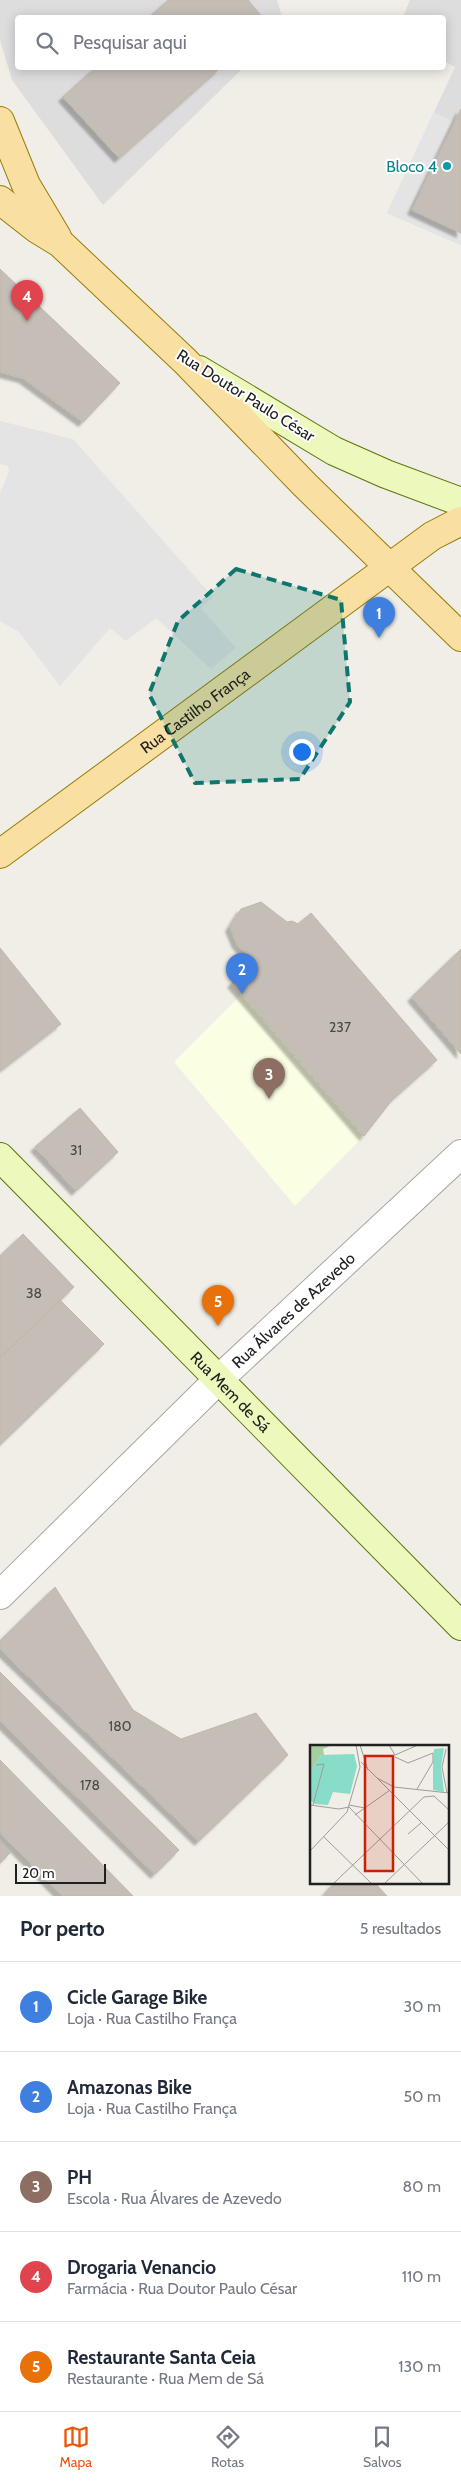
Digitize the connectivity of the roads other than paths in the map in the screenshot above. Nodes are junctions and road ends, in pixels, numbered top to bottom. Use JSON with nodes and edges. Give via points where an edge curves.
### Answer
{"nodes":[{"id":1,"x":0,"y":121,"type":"edge"},
{"id":2,"x":0,"y":200,"type":"edge"},
{"id":3,"x":60,"y":243,"type":"junction"},
{"id":4,"x":185,"y":361,"type":"junction"},
{"id":5,"x":461,"y":502,"type":"edge"},
{"id":6,"x":461,"y":521,"type":"edge"},
{"id":7,"x":390,"y":568,"type":"junction"},
{"id":8,"x":461,"y":637,"type":"edge"},
{"id":9,"x":0,"y":854,"type":"edge"},
{"id":10,"x":461,"y":1154,"type":"edge"},
{"id":11,"x":0,"y":1157,"type":"edge"},
{"id":12,"x":218,"y":1379,"type":"junction"},
{"id":13,"x":0,"y":1594,"type":"edge"},
{"id":14,"x":461,"y":1626,"type":"edge"}],
"edges":[{"from":1,"to":3,"type":"main road","via":[[26,185]]},
{"from":2,"to":3,"type":"main road"},
{"from":3,"to":4,"type":"main road","name":"Rua Doutor Paulo César"},
{"from":4,"to":5,"type":"main road","name":"Rua Doutor Paulo César","via":[[334,451]]},
{"from":4,"to":7,"type":"main road"},
{"from":6,"to":7,"type":"main road","name":"Rua Castilho França","via":[[432,536]]},
{"from":7,"to":8,"type":"main road"},
{"from":7,"to":9,"type":"main road","name":"Rua Castilho França"},
{"from":10,"to":12,"type":"street","name":"Rua Álvares de Azevedo"},
{"from":11,"to":12,"type":"main road","name":"Rua Mem de Sá"},
{"from":12,"to":13,"type":"street","name":"Rua Álvares de Azevedo"},
{"from":12,"to":14,"type":"main road","name":"Rua Mem de Sá"}]}
